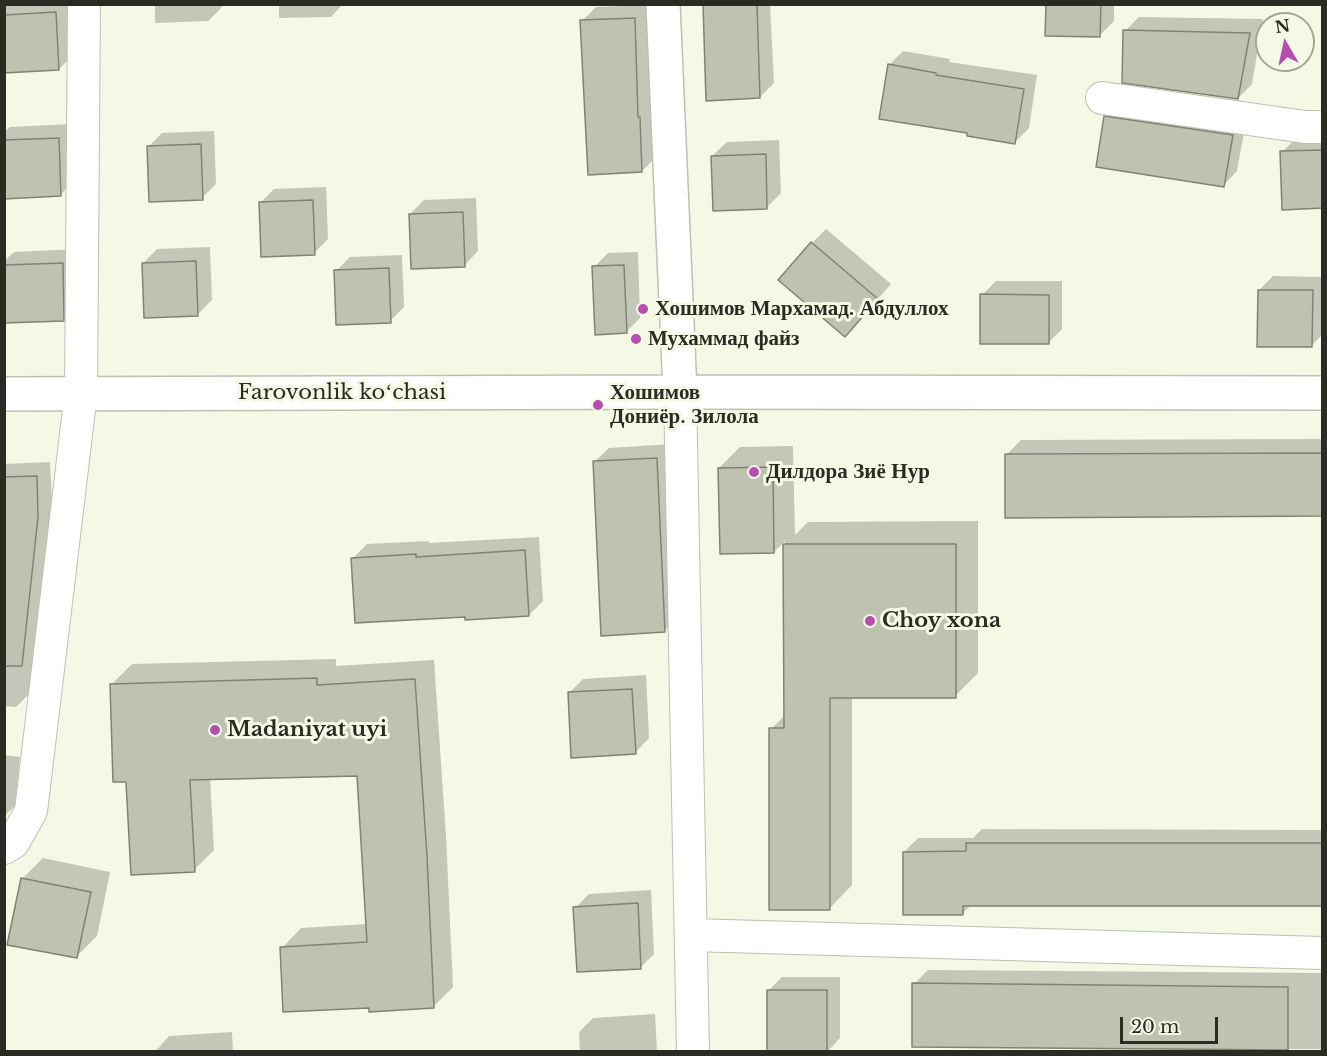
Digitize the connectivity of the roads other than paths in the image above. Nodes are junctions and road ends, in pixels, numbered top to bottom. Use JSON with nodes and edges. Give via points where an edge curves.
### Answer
{"nodes":[{"id":1,"x":84,"y":4,"type":"edge"},
{"id":2,"x":663,"y":4,"type":"edge"},
{"id":3,"x":1102,"y":98,"type":"dead end"},
{"id":4,"x":1323,"y":127,"type":"edge"},
{"id":5,"x":680,"y":392,"type":"junction"},
{"id":6,"x":81,"y":393,"type":"junction"},
{"id":7,"x":1323,"y":393,"type":"edge"},
{"id":8,"x":4,"y":394,"type":"edge"},
{"id":9,"x":4,"y":848,"type":"edge"},
{"id":10,"x":691,"y":935,"type":"junction"},
{"id":11,"x":1323,"y":953,"type":"edge"},
{"id":12,"x":693,"y":1052,"type":"edge"}],
"edges":[{"from":1,"to":6,"type":"street"},
{"from":2,"to":5,"type":"street"},
{"from":3,"to":4,"type":"street"},
{"from":5,"to":6,"type":"street","name":"Farovonlik koʻchasi"},
{"from":5,"to":7,"type":"street","name":"Farovonlik koʻchasi"},
{"from":5,"to":10,"type":"street"},
{"from":6,"to":8,"type":"street","name":"Farovonlik koʻchasi"},
{"from":6,"to":9,"type":"street","via":[[31,811],[13,843]]},
{"from":10,"to":11,"type":"street"},
{"from":10,"to":12,"type":"street"}]}
